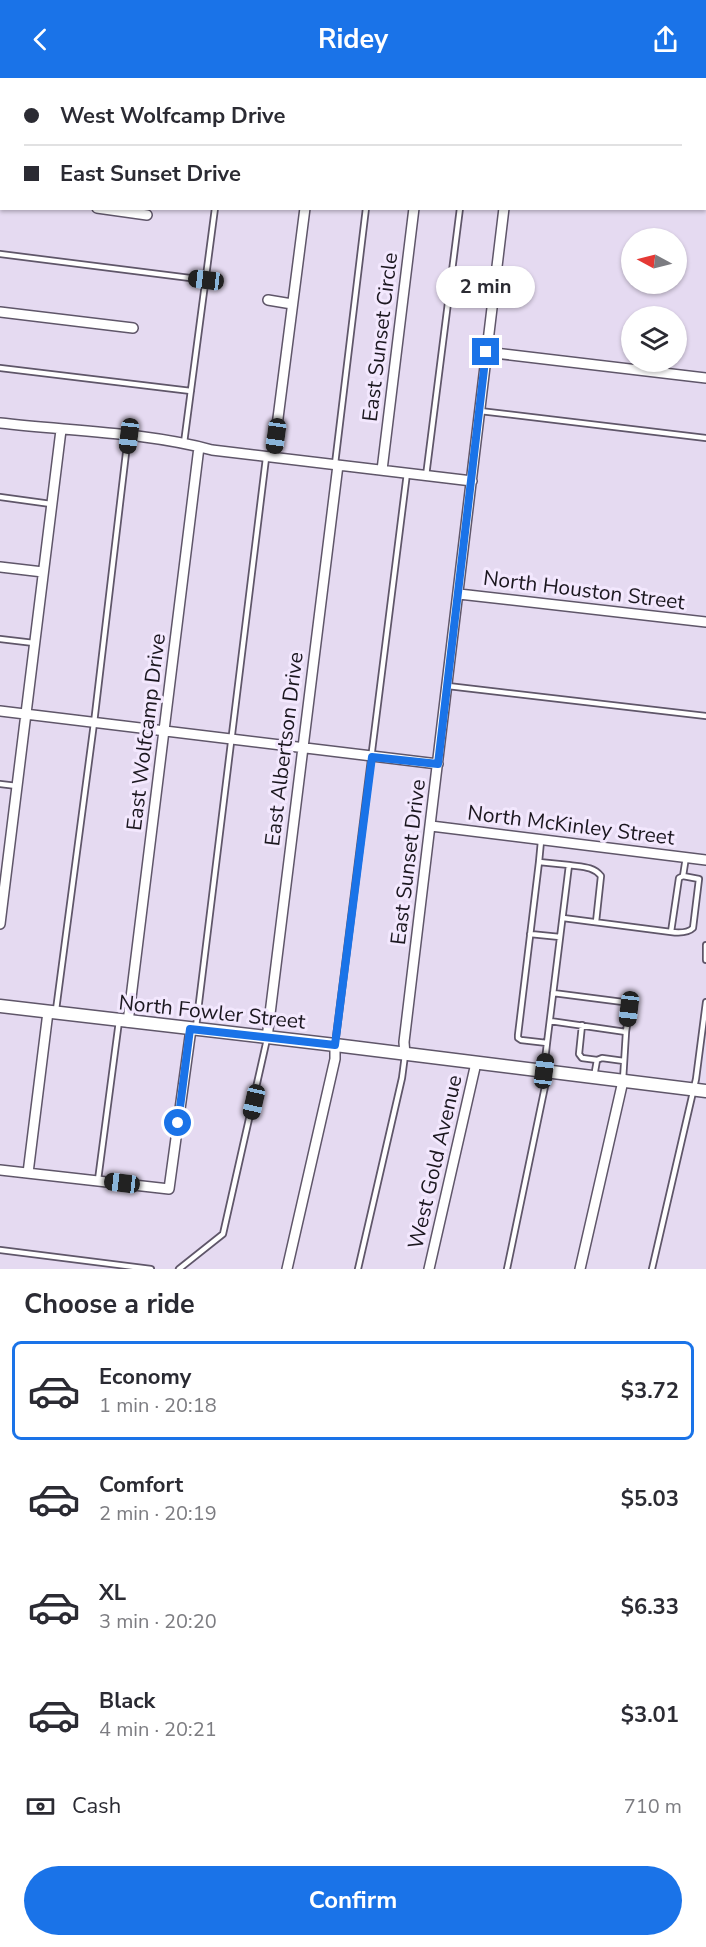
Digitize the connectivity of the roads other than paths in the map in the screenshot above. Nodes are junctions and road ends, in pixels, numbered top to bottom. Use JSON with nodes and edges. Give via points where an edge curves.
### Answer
{"nodes":[{"id":1,"x":111,"y":210,"type":"edge"},
{"id":2,"x":215,"y":210,"type":"edge"},
{"id":3,"x":305,"y":210,"type":"edge"},
{"id":4,"x":366,"y":210,"type":"edge"},
{"id":5,"x":414,"y":210,"type":"edge"},
{"id":6,"x":460,"y":210,"type":"edge"},
{"id":7,"x":504,"y":210,"type":"edge"},
{"id":8,"x":147,"y":215,"type":"dead end"},
{"id":9,"x":0,"y":254,"type":"edge"},
{"id":10,"x":206,"y":280,"type":"junction"},
{"id":11,"x":268,"y":300,"type":"dead end"},
{"id":12,"x":292,"y":304,"type":"junction"},
{"id":13,"x":0,"y":312,"type":"edge"},
{"id":14,"x":133,"y":328,"type":"dead end"},
{"id":15,"x":486,"y":352,"type":"junction"},
{"id":16,"x":0,"y":368,"type":"edge"},
{"id":17,"x":706,"y":378,"type":"edge"},
{"id":18,"x":191,"y":391,"type":"junction"},
{"id":19,"x":480,"y":411,"type":"junction"},
{"id":20,"x":0,"y":423,"type":"edge"},
{"id":21,"x":61,"y":430,"type":"junction"},
{"id":22,"x":129,"y":436,"type":"junction"},
{"id":23,"x":706,"y":438,"type":"edge"},
{"id":24,"x":184,"y":443,"type":"junction"},
{"id":25,"x":199,"y":447,"type":"junction"},
{"id":26,"x":270,"y":457,"type":"junction"},
{"id":27,"x":336,"y":464,"type":"junction"},
{"id":28,"x":382,"y":470,"type":"junction"},
{"id":29,"x":406,"y":473,"type":"junction"},
{"id":30,"x":426,"y":476,"type":"junction"},
{"id":31,"x":472,"y":481,"type":"junction"},
{"id":32,"x":0,"y":497,"type":"edge"},
{"id":33,"x":51,"y":504,"type":"junction"},
{"id":34,"x":0,"y":567,"type":"edge"},
{"id":35,"x":43,"y":572,"type":"junction"},
{"id":36,"x":459,"y":594,"type":"junction"},
{"id":37,"x":706,"y":622,"type":"edge"},
{"id":38,"x":0,"y":639,"type":"edge"},
{"id":39,"x":34,"y":643,"type":"junction"},
{"id":40,"x":448,"y":686,"type":"junction"},
{"id":41,"x":0,"y":711,"type":"edge"},
{"id":42,"x":26,"y":714,"type":"junction"},
{"id":43,"x":706,"y":716,"type":"edge"},
{"id":44,"x":94,"y":723,"type":"junction"},
{"id":45,"x":164,"y":732,"type":"junction"},
{"id":46,"x":232,"y":740,"type":"junction"},
{"id":47,"x":302,"y":749,"type":"junction"},
{"id":48,"x":372,"y":757,"type":"junction"},
{"id":49,"x":438,"y":764,"type":"junction"},
{"id":50,"x":0,"y":783,"type":"edge"},
{"id":51,"x":17,"y":786,"type":"junction"},
{"id":52,"x":431,"y":825,"type":"junction"},
{"id":53,"x":542,"y":839,"type":"junction"},
{"id":54,"x":4,"y":854,"type":"edge"},
{"id":55,"x":686,"y":857,"type":"junction"},
{"id":56,"x":706,"y":860,"type":"edge"},
{"id":57,"x":539,"y":862,"type":"junction"},
{"id":58,"x":569,"y":865,"type":"junction"},
{"id":59,"x":683,"y":876,"type":"junction"},
{"id":60,"x":562,"y":918,"type":"junction"},
{"id":61,"x":596,"y":922,"type":"junction"},
{"id":62,"x":0,"y":924,"type":"edge"},
{"id":63,"x":671,"y":932,"type":"junction"},
{"id":64,"x":531,"y":934,"type":"junction"},
{"id":65,"x":560,"y":937,"type":"junction"},
{"id":66,"x":706,"y":945,"type":"edge"},
{"id":67,"x":706,"y":960,"type":"edge"},
{"id":68,"x":553,"y":993,"type":"junction"},
{"id":69,"x":706,"y":1002,"type":"edge"},
{"id":70,"x":0,"y":1006,"type":"edge"},
{"id":71,"x":52,"y":1012,"type":"junction"},
{"id":72,"x":124,"y":1021,"type":"junction"},
{"id":73,"x":550,"y":1021,"type":"junction"},
{"id":74,"x":582,"y":1025,"type":"junction"},
{"id":75,"x":193,"y":1029,"type":"junction"},
{"id":76,"x":626,"y":1032,"type":"junction"},
{"id":77,"x":267,"y":1038,"type":"junction"},
{"id":78,"x":548,"y":1043,"type":"junction"},
{"id":79,"x":335,"y":1045,"type":"junction"},
{"id":80,"x":405,"y":1055,"type":"junction"},
{"id":81,"x":597,"y":1060,"type":"junction"},
{"id":82,"x":624,"y":1061,"type":"junction"},
{"id":83,"x":476,"y":1063,"type":"junction"},
{"id":84,"x":546,"y":1072,"type":"junction"},
{"id":85,"x":594,"y":1077,"type":"junction"},
{"id":86,"x":623,"y":1081,"type":"junction"},
{"id":87,"x":700,"y":1090,"type":"edge"},
{"id":88,"x":0,"y":1170,"type":"edge"},
{"id":89,"x":28,"y":1173,"type":"junction"},
{"id":90,"x":98,"y":1180,"type":"junction"},
{"id":91,"x":0,"y":1250,"type":"edge"},
{"id":92,"x":151,"y":1269,"type":"edge"},
{"id":93,"x":180,"y":1269,"type":"edge"},
{"id":94,"x":287,"y":1269,"type":"edge"},
{"id":95,"x":358,"y":1269,"type":"edge"},
{"id":96,"x":429,"y":1269,"type":"edge"},
{"id":97,"x":507,"y":1269,"type":"edge"},
{"id":98,"x":580,"y":1269,"type":"edge"},
{"id":99,"x":652,"y":1269,"type":"edge"}],
"edges":[{"from":1,"to":8,"type":"street"},
{"from":2,"to":10,"type":"lane"},
{"from":3,"to":12,"type":"street"},
{"from":4,"to":27,"type":"lane"},
{"from":5,"to":28,"type":"street","name":"East Sunset Circle"},
{"from":6,"to":30,"type":"lane"},
{"from":7,"to":15,"type":"street","name":"East Sunset Drive"},
{"from":9,"to":10,"type":"lane"},
{"from":10,"to":18,"type":"lane"},
{"from":11,"to":12,"type":"street"},
{"from":12,"to":26,"type":"street"},
{"from":13,"to":14,"type":"street"},
{"from":15,"to":17,"type":"street"},
{"from":15,"to":19,"type":"street","name":"East Sunset Drive"},
{"from":16,"to":18,"type":"lane"},
{"from":18,"to":24,"type":"lane"},
{"from":19,"to":23,"type":"lane"},
{"from":19,"to":31,"type":"street","name":"East Sunset Drive"},
{"from":20,"to":21,"type":"street"},
{"from":21,"to":22,"type":"street"},
{"from":21,"to":33,"type":"street"},
{"from":22,"to":24,"type":"street"},
{"from":22,"to":44,"type":"lane"},
{"from":24,"to":25,"type":"street"},
{"from":25,"to":26,"type":"street"},
{"from":25,"to":45,"type":"street","name":"East Wolfcamp Drive"},
{"from":26,"to":27,"type":"street"},
{"from":26,"to":46,"type":"lane"},
{"from":27,"to":28,"type":"street"},
{"from":27,"to":47,"type":"street","name":"East Albertson Drive"},
{"from":28,"to":29,"type":"street"},
{"from":29,"to":30,"type":"street"},
{"from":29,"to":48,"type":"lane"},
{"from":30,"to":31,"type":"street"},
{"from":31,"to":36,"type":"street","name":"East Sunset Drive"},
{"from":32,"to":33,"type":"lane"},
{"from":33,"to":35,"type":"street"},
{"from":34,"to":35,"type":"street"},
{"from":35,"to":39,"type":"street"},
{"from":36,"to":37,"type":"street","name":"North Houston Street"},
{"from":36,"to":40,"type":"street","name":"East Sunset Drive"},
{"from":38,"to":39,"type":"lane"},
{"from":39,"to":42,"type":"street"},
{"from":40,"to":43,"type":"lane"},
{"from":40,"to":49,"type":"street","name":"East Sunset Drive"},
{"from":41,"to":42,"type":"street"},
{"from":42,"to":44,"type":"street"},
{"from":42,"to":51,"type":"street"},
{"from":44,"to":45,"type":"street"},
{"from":44,"to":71,"type":"lane"},
{"from":45,"to":46,"type":"street"},
{"from":45,"to":72,"type":"street","name":"East Wolfcamp Drive"},
{"from":46,"to":47,"type":"street"},
{"from":46,"to":75,"type":"lane"},
{"from":47,"to":48,"type":"street"},
{"from":47,"to":77,"type":"street","name":"East Albertson Drive"},
{"from":48,"to":49,"type":"street"},
{"from":48,"to":79,"type":"lane"},
{"from":49,"to":52,"type":"street","name":"East Sunset Drive"},
{"from":50,"to":51,"type":"lane"},
{"from":51,"to":54,"type":"street"},
{"from":52,"to":53,"type":"street","name":"North McKinley Street"},
{"from":52,"to":80,"type":"street","name":"East Sunset Drive"},
{"from":53,"to":55,"type":"street","name":"North McKinley Street"},
{"from":53,"to":57,"type":"lane"},
{"from":54,"to":62,"type":"street"},
{"from":55,"to":56,"type":"street","name":"North McKinley Street"},
{"from":55,"to":59,"type":"lane"},
{"from":57,"to":58,"type":"lane"},
{"from":57,"to":64,"type":"lane"},
{"from":58,"to":60,"type":"lane"},
{"from":58,"to":61,"type":"lane","via":[[591,868],[601,876]]},
{"from":59,"to":63,"type":"lane","via":[[679,878]]},
{"from":59,"to":63,"type":"lane","via":[[699,879],[693,928],[688,932]]},
{"from":60,"to":61,"type":"lane"},
{"from":60,"to":65,"type":"lane"},
{"from":61,"to":63,"type":"lane"},
{"from":64,"to":65,"type":"lane"},
{"from":64,"to":78,"type":"lane","via":[[518,1038]]},
{"from":65,"to":68,"type":"lane"},
{"from":66,"to":67,"type":"lane"},
{"from":68,"to":73,"type":"lane"},
{"from":68,"to":76,"type":"lane","via":[[623,1002],[629,1009]]},
{"from":69,"to":87,"type":"lane"},
{"from":70,"to":71,"type":"street","name":"North Fowler Street"},
{"from":71,"to":72,"type":"street","name":"North Fowler Street"},
{"from":71,"to":89,"type":"street"},
{"from":72,"to":75,"type":"street","name":"North Fowler Street"},
{"from":72,"to":90,"type":"lane"},
{"from":73,"to":74,"type":"lane"},
{"from":73,"to":78,"type":"lane"},
{"from":74,"to":76,"type":"lane"},
{"from":74,"to":81,"type":"lane","via":[[579,1056]]},
{"from":75,"to":77,"type":"street","name":"North Fowler Street"},
{"from":75,"to":90,"type":"street","via":[[169,1189]]},
{"from":76,"to":82,"type":"lane"},
{"from":77,"to":79,"type":"street","name":"North Fowler Street"},
{"from":77,"to":93,"type":"lane","via":[[223,1234]]},
{"from":78,"to":84,"type":"lane"},
{"from":79,"to":80,"type":"street","name":"North Fowler Street"},
{"from":79,"to":94,"type":"street"},
{"from":80,"to":83,"type":"street","name":"North Fowler Street"},
{"from":80,"to":95,"type":"lane"},
{"from":81,"to":82,"type":"lane"},
{"from":81,"to":85,"type":"lane"},
{"from":82,"to":86,"type":"lane"},
{"from":83,"to":84,"type":"street","name":"North Fowler Street"},
{"from":83,"to":96,"type":"street","name":"West Gold Avenue"},
{"from":84,"to":85,"type":"street","name":"North Fowler Street"},
{"from":84,"to":97,"type":"lane"},
{"from":85,"to":86,"type":"street","name":"North Fowler Street"},
{"from":86,"to":87,"type":"street","name":"North Fowler Street"},
{"from":86,"to":98,"type":"street"},
{"from":87,"to":99,"type":"lane"},
{"from":88,"to":89,"type":"street"},
{"from":89,"to":90,"type":"street"},
{"from":91,"to":92,"type":"lane"}]}
